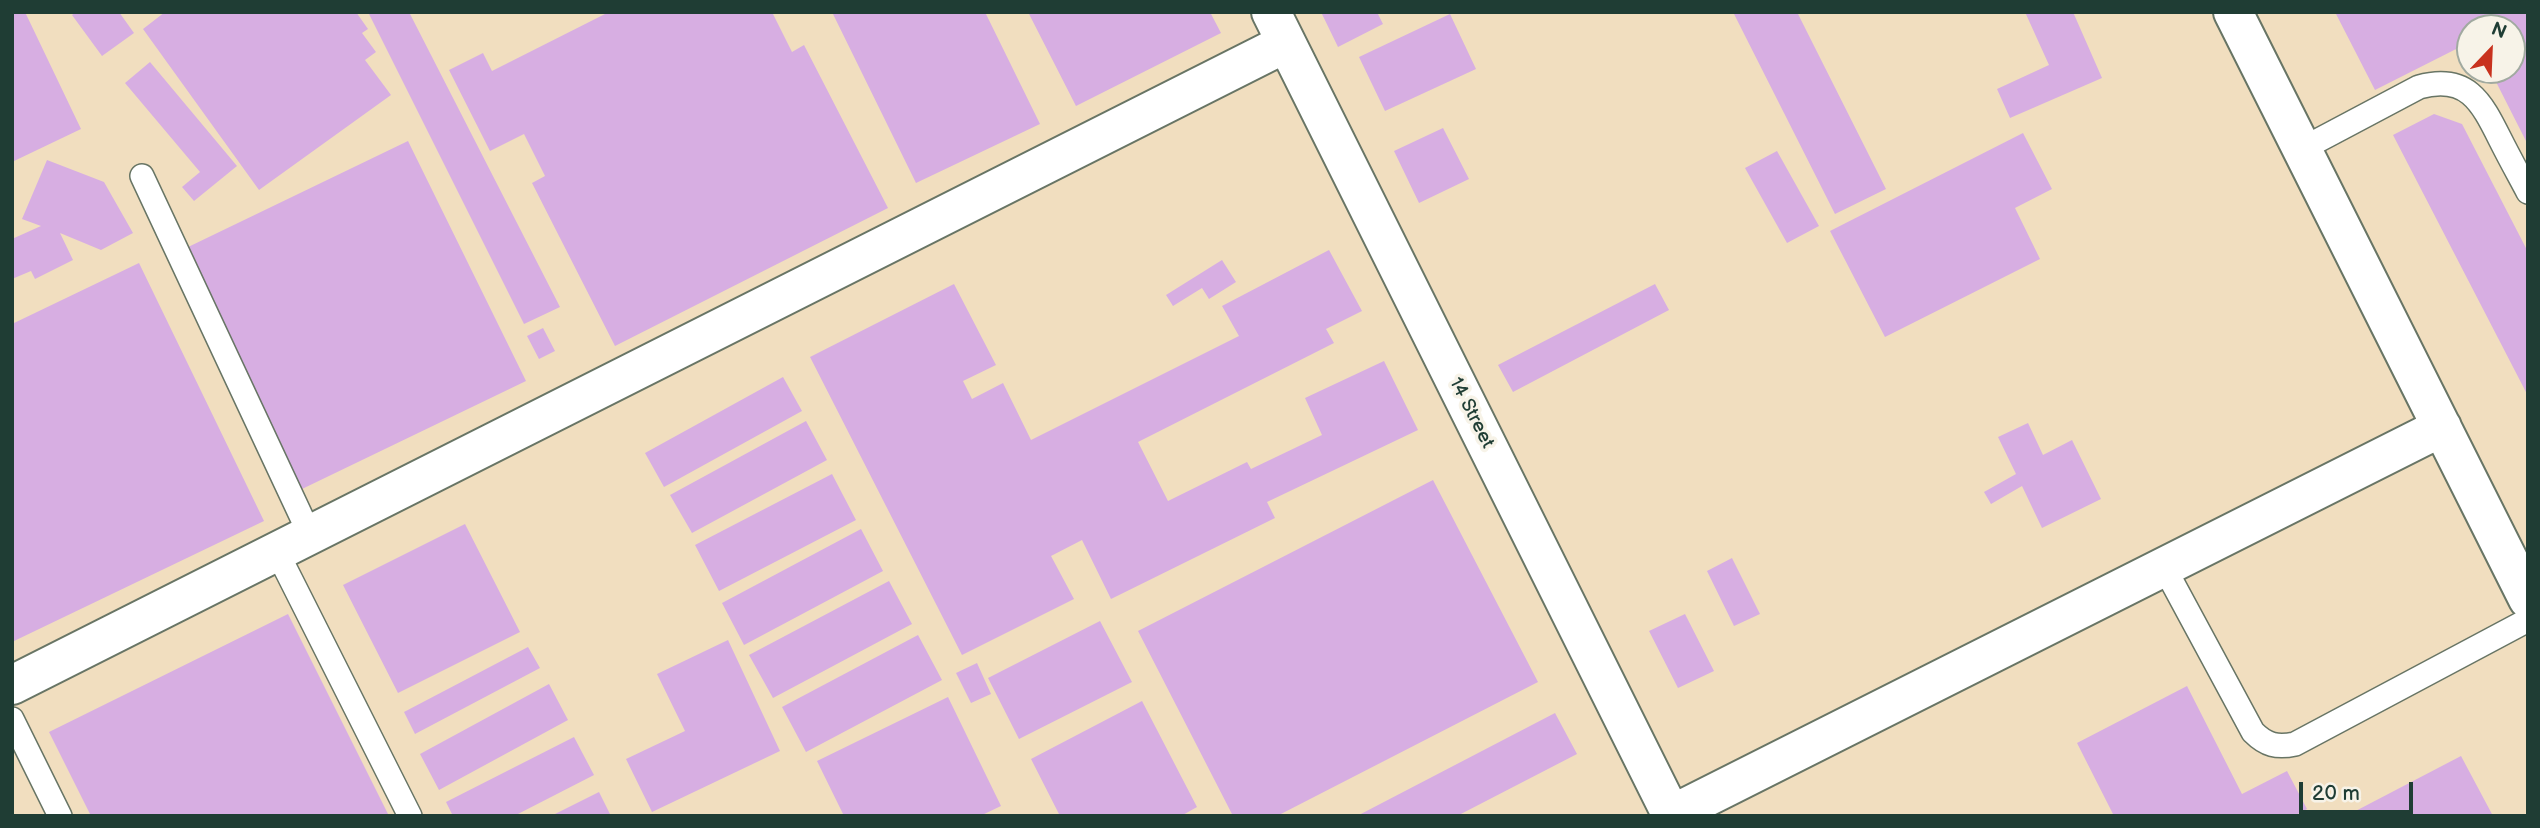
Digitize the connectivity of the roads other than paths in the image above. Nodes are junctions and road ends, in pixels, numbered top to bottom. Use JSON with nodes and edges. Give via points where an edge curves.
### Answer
{"nodes":[{"id":1,"x":2233,"y":12,"type":"edge"},
{"id":2,"x":1278,"y":28,"type":"edge"},
{"id":3,"x":2302,"y":149,"type":"junction"},
{"id":4,"x":142,"y":176,"type":"dead end"},
{"id":5,"x":2528,"y":192,"type":"edge"},
{"id":6,"x":2442,"y":427,"type":"junction"},
{"id":7,"x":293,"y":543,"type":"junction"},
{"id":8,"x":2164,"y":567,"type":"junction"},
{"id":9,"x":2528,"y":599,"type":"edge"},
{"id":10,"x":2528,"y":620,"type":"edge"},
{"id":11,"x":12,"y":685,"type":"edge"},
{"id":12,"x":12,"y":719,"type":"edge"},
{"id":13,"x":1670,"y":815,"type":"edge"},
{"id":14,"x":60,"y":816,"type":"edge"},
{"id":15,"x":410,"y":816,"type":"edge"}],
"edges":[{"from":1,"to":3,"type":"street"},
{"from":2,"to":7,"type":"street"},
{"from":2,"to":13,"type":"street","name":"14 Street"},
{"from":3,"to":5,"type":"lane","via":[[2419,88],[2455,85],[2484,107]]},
{"from":3,"to":6,"type":"street"},
{"from":4,"to":7,"type":"lane"},
{"from":6,"to":8,"type":"street"},
{"from":6,"to":9,"type":"street"},
{"from":7,"to":11,"type":"street"},
{"from":7,"to":15,"type":"lane"},
{"from":8,"to":10,"type":"lane","via":[[2253,732],[2274,746],[2295,744]]},
{"from":8,"to":13,"type":"street"},
{"from":12,"to":14,"type":"lane"}]}
